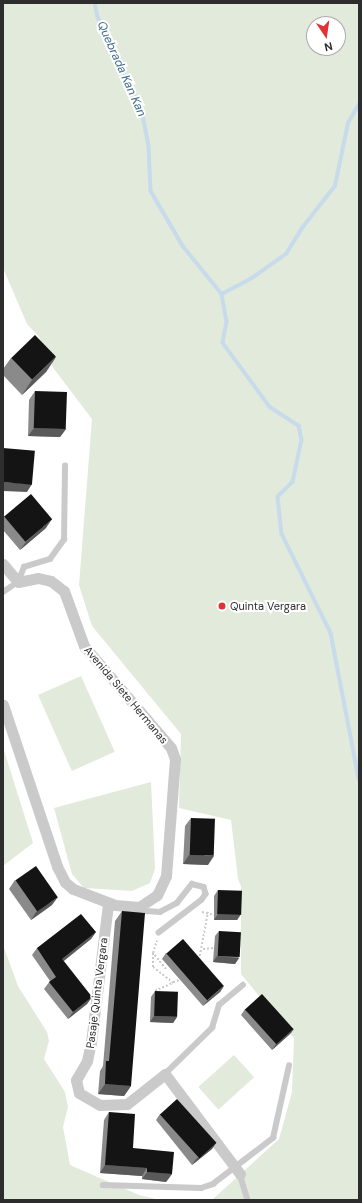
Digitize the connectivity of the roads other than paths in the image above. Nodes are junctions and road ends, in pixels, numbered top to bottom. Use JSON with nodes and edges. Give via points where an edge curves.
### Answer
{"nodes":[{"id":1,"x":65,"y":466,"type":"dead end"},
{"id":2,"x":3,"y":564,"type":"edge"},
{"id":3,"x":18,"y":582,"type":"junction"},
{"id":4,"x":3,"y":592,"type":"edge"},
{"id":5,"x":3,"y":705,"type":"edge"},
{"id":6,"x":108,"y":904,"type":"junction"},
{"id":7,"x":140,"y":907,"type":"junction"},
{"id":8,"x":159,"y":933,"type":"road end"},
{"id":9,"x":243,"y":985,"type":"dead end"},
{"id":10,"x":289,"y":1066,"type":"dead end"},
{"id":11,"x":165,"y":1074,"type":"junction"},
{"id":12,"x":237,"y":1170,"type":"junction"},
{"id":13,"x":103,"y":1185,"type":"dead end"},
{"id":14,"x":248,"y":1200,"type":"edge"}],
"edges":[{"from":1,"to":3,"type":"lane","via":[[64,540],[50,559],[24,567]]},
{"from":2,"to":3,"type":"street"},
{"from":3,"to":4,"type":"lane"},
{"from":3,"to":7,"type":"street","name":"Avenida Siete Hermanas","via":[[38,578],[51,581],[64,591],[84,646],[171,748],[174,759],[166,876],[157,895]]},
{"from":5,"to":6,"type":"street","via":[[57,866],[65,882],[73,889]]},
{"from":6,"to":7,"type":"street"},
{"from":6,"to":11,"type":"street","name":"Pasaje Quinta Vergara","via":[[90,1048],[76,1086],[82,1097],[100,1105],[127,1104]]},
{"from":7,"to":8,"type":"lane","via":[[160,912],[177,903],[192,884],[204,887],[206,894],[202,900]]},
{"from":9,"to":11,"type":"lane","via":[[220,1005],[212,1028]]},
{"from":10,"to":12,"type":"lane","via":[[273,1138]]},
{"from":11,"to":12,"type":"street"},
{"from":12,"to":13,"type":"lane","via":[[208,1188]]},
{"from":12,"to":14,"type":"lane"}]}
